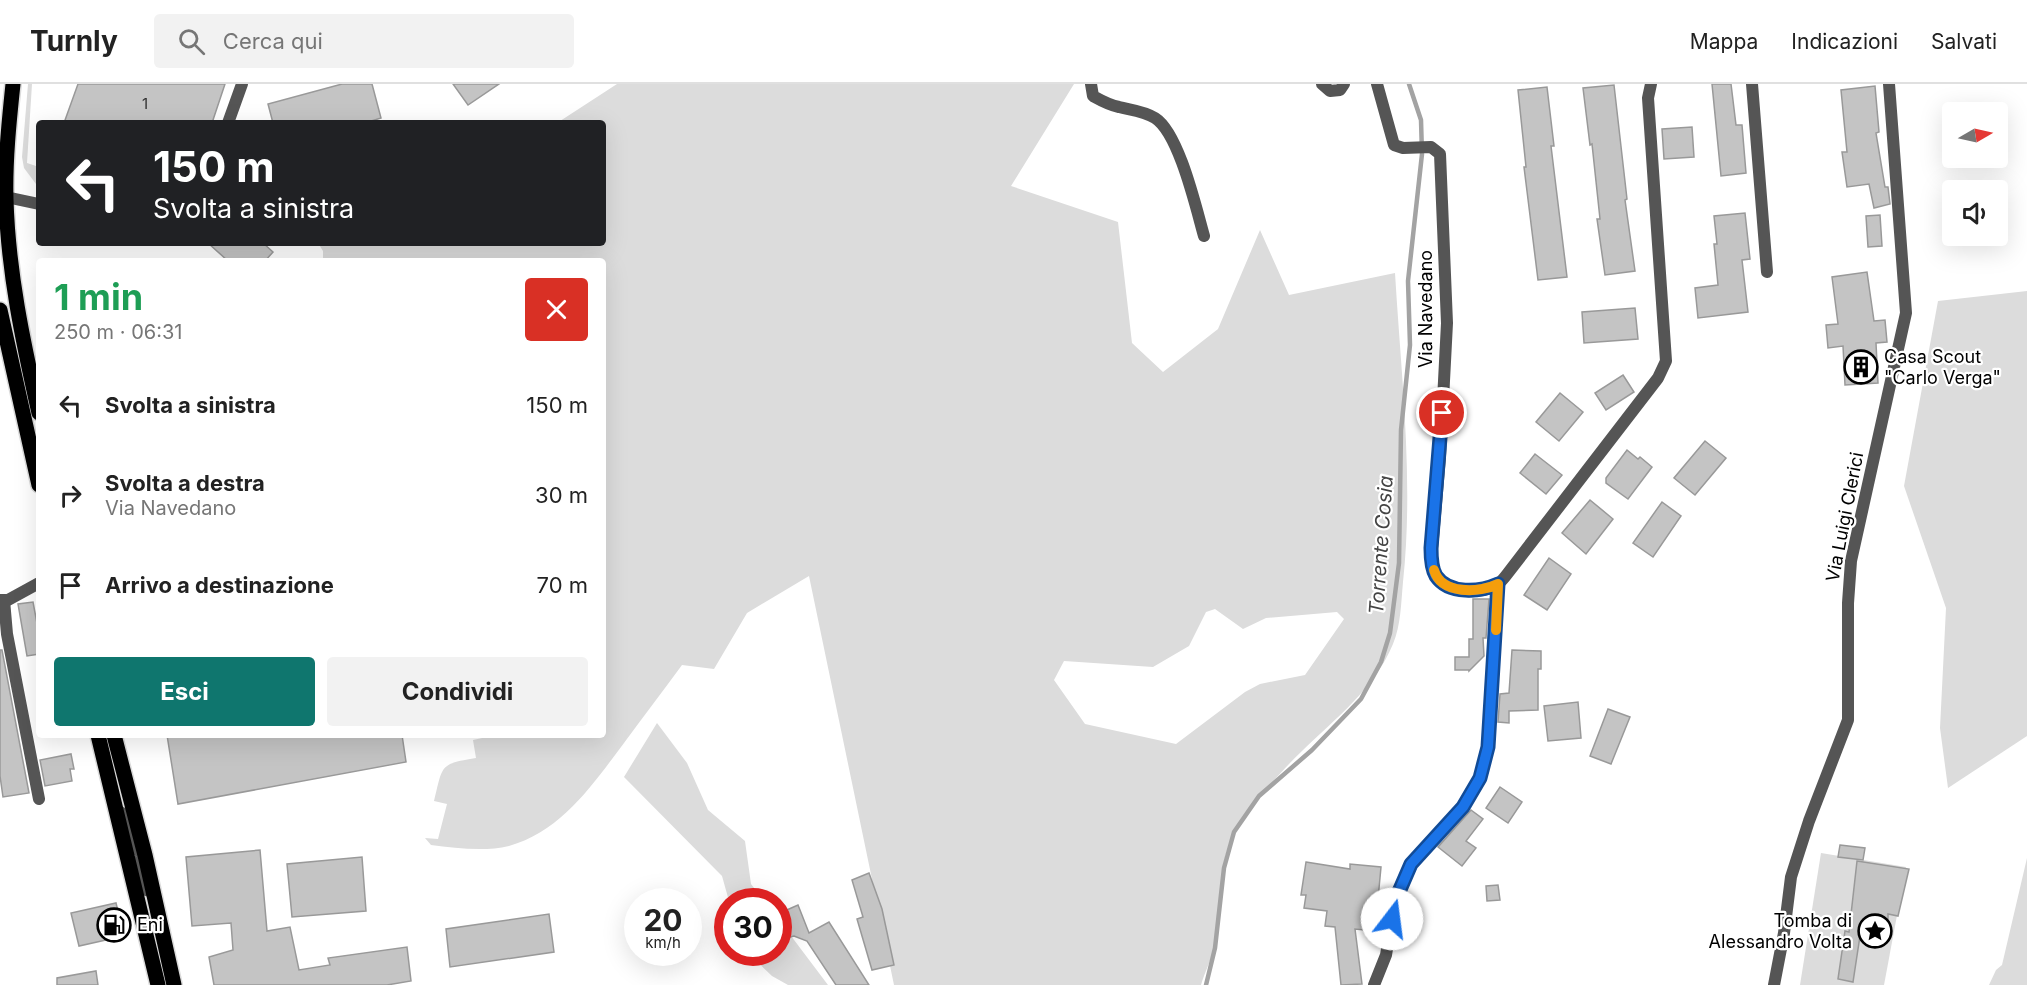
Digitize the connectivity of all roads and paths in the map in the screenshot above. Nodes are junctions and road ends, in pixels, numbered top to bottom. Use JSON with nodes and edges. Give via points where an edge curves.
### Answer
{"nodes":[{"id":1,"x":13,"y":84,"type":"edge"},
{"id":2,"x":242,"y":84,"type":"edge"},
{"id":3,"x":1091,"y":84,"type":"edge"},
{"id":4,"x":1322,"y":84,"type":"edge"},
{"id":5,"x":1344,"y":84,"type":"edge"},
{"id":6,"x":1377,"y":84,"type":"edge"},
{"id":7,"x":1651,"y":84,"type":"edge"},
{"id":8,"x":1752,"y":84,"type":"edge"},
{"id":9,"x":1889,"y":84,"type":"edge"},
{"id":10,"x":229,"y":120,"type":"edge"},
{"id":11,"x":6,"y":197,"type":"junction"},
{"id":12,"x":36,"y":203,"type":"edge"},
{"id":13,"x":1204,"y":236,"type":"dead end"},
{"id":14,"x":1767,"y":272,"type":"dead end"},
{"id":15,"x":0,"y":310,"type":"edge"},
{"id":16,"x":36,"y":399,"type":"edge"},
{"id":17,"x":36,"y":460,"type":"edge"},
{"id":18,"x":36,"y":584,"type":"edge"},
{"id":19,"x":1498,"y":584,"type":"junction"},
{"id":20,"x":2,"y":600,"type":"edge"},
{"id":21,"x":99,"y":738,"type":"edge"},
{"id":22,"x":115,"y":738,"type":"edge"},
{"id":23,"x":39,"y":799,"type":"dead end"},
{"id":24,"x":116,"y":810,"type":"junction"},
{"id":25,"x":145,"y":855,"type":"junction"},
{"id":26,"x":127,"y":859,"type":"junction"},
{"id":27,"x":153,"y":892,"type":"junction"},
{"id":28,"x":137,"y":900,"type":"junction"},
{"id":29,"x":163,"y":934,"type":"junction"},
{"id":30,"x":158,"y":985,"type":"edge"},
{"id":31,"x":174,"y":985,"type":"edge"},
{"id":32,"x":1374,"y":985,"type":"edge"},
{"id":33,"x":1774,"y":985,"type":"edge"}],
"edges":[{"from":1,"to":11,"type":"main road"},
{"from":2,"to":10,"type":"street"},
{"from":3,"to":13,"type":"street","via":[[1094,96],[1105,103],[1145,113],[1169,131]]},
{"from":4,"to":5,"type":"street","via":[[1330,91],[1340,90]]},
{"from":6,"to":19,"type":"street","name":"Via Navedano","via":[[1394,145],[1431,147],[1440,154],[1447,324],[1431,561],[1436,576],[1446,585],[1477,591]]},
{"from":7,"to":19,"type":"street","via":[[1648,98],[1666,361],[1658,378]]},
{"from":8,"to":14,"type":"street"},
{"from":9,"to":33,"type":"street","name":"Via Luigi Clerici","via":[[1906,313],[1851,561],[1848,720],[1791,877]]},
{"from":11,"to":12,"type":"street"},
{"from":11,"to":16,"type":"main road","via":[[16,303]]},
{"from":15,"to":17,"type":"main road"},
{"from":18,"to":20,"type":"street"},
{"from":19,"to":32,"type":"street","via":[[1488,747],[1480,778],[1463,807],[1411,864],[1395,901],[1386,955]]},
{"from":20,"to":23,"type":"street"},
{"from":21,"to":24,"type":"main road"},
{"from":22,"to":25,"type":"main road"},
{"from":24,"to":25,"type":"street","via":[[126,815],[134,848]]},
{"from":24,"to":26,"type":"main road"},
{"from":25,"to":27,"type":"main road"},
{"from":26,"to":27,"type":"street","via":[[136,863],[143,889]]},
{"from":26,"to":28,"type":"main road"},
{"from":27,"to":29,"type":"main road"},
{"from":28,"to":29,"type":"street","via":[[146,903],[152,930]]},
{"from":28,"to":30,"type":"main road"},
{"from":29,"to":31,"type":"main road"}]}
